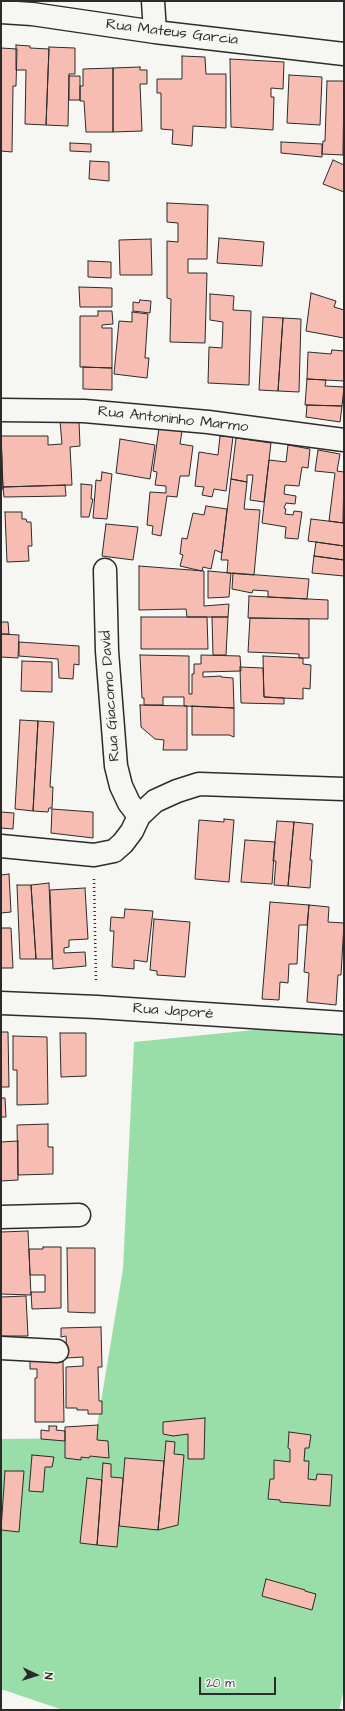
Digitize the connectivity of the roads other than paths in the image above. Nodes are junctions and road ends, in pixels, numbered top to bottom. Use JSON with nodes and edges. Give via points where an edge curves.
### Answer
{"nodes":[{"id":1,"x":153,"y":1,"type":"edge"},
{"id":2,"x":1,"y":12,"type":"edge"},
{"id":3,"x":155,"y":32,"type":"junction"},
{"id":4,"x":344,"y":54,"type":"edge"},
{"id":5,"x":1,"y":410,"type":"edge"},
{"id":6,"x":344,"y":440,"type":"edge"},
{"id":7,"x":105,"y":570,"type":"dead end"},
{"id":8,"x":344,"y":789,"type":"edge"},
{"id":9,"x":139,"y":816,"type":"junction"},
{"id":10,"x":1,"y":846,"type":"edge"},
{"id":11,"x":1,"y":1003,"type":"edge"},
{"id":12,"x":344,"y":1023,"type":"edge"},
{"id":13,"x":79,"y":1215,"type":"dead end"},
{"id":14,"x":1,"y":1217,"type":"edge"},
{"id":15,"x":1,"y":1348,"type":"edge"},
{"id":16,"x":57,"y":1352,"type":"dead end"}],
"edges":[{"from":1,"to":3,"type":"street"},
{"from":2,"to":3,"type":"street","name":"Rua Mateus Garcia","via":[[32,14]]},
{"from":3,"to":4,"type":"street","name":"Rua Mateus Garcia"},
{"from":5,"to":6,"type":"street","name":"Rua Antoninho Marmo","via":[[84,411],[200,421]]},
{"from":7,"to":9,"type":"street","name":"Rua Giacomo David","via":[[107,651],[116,766],[129,804]]},
{"from":8,"to":9,"type":"street","via":[[199,784],[156,801]]},
{"from":9,"to":10,"type":"street","via":[[123,843],[114,850],[94,855]]},
{"from":11,"to":12,"type":"street","name":"Rua Japoré"},
{"from":13,"to":14,"type":"street"},
{"from":15,"to":16,"type":"street"}]}
